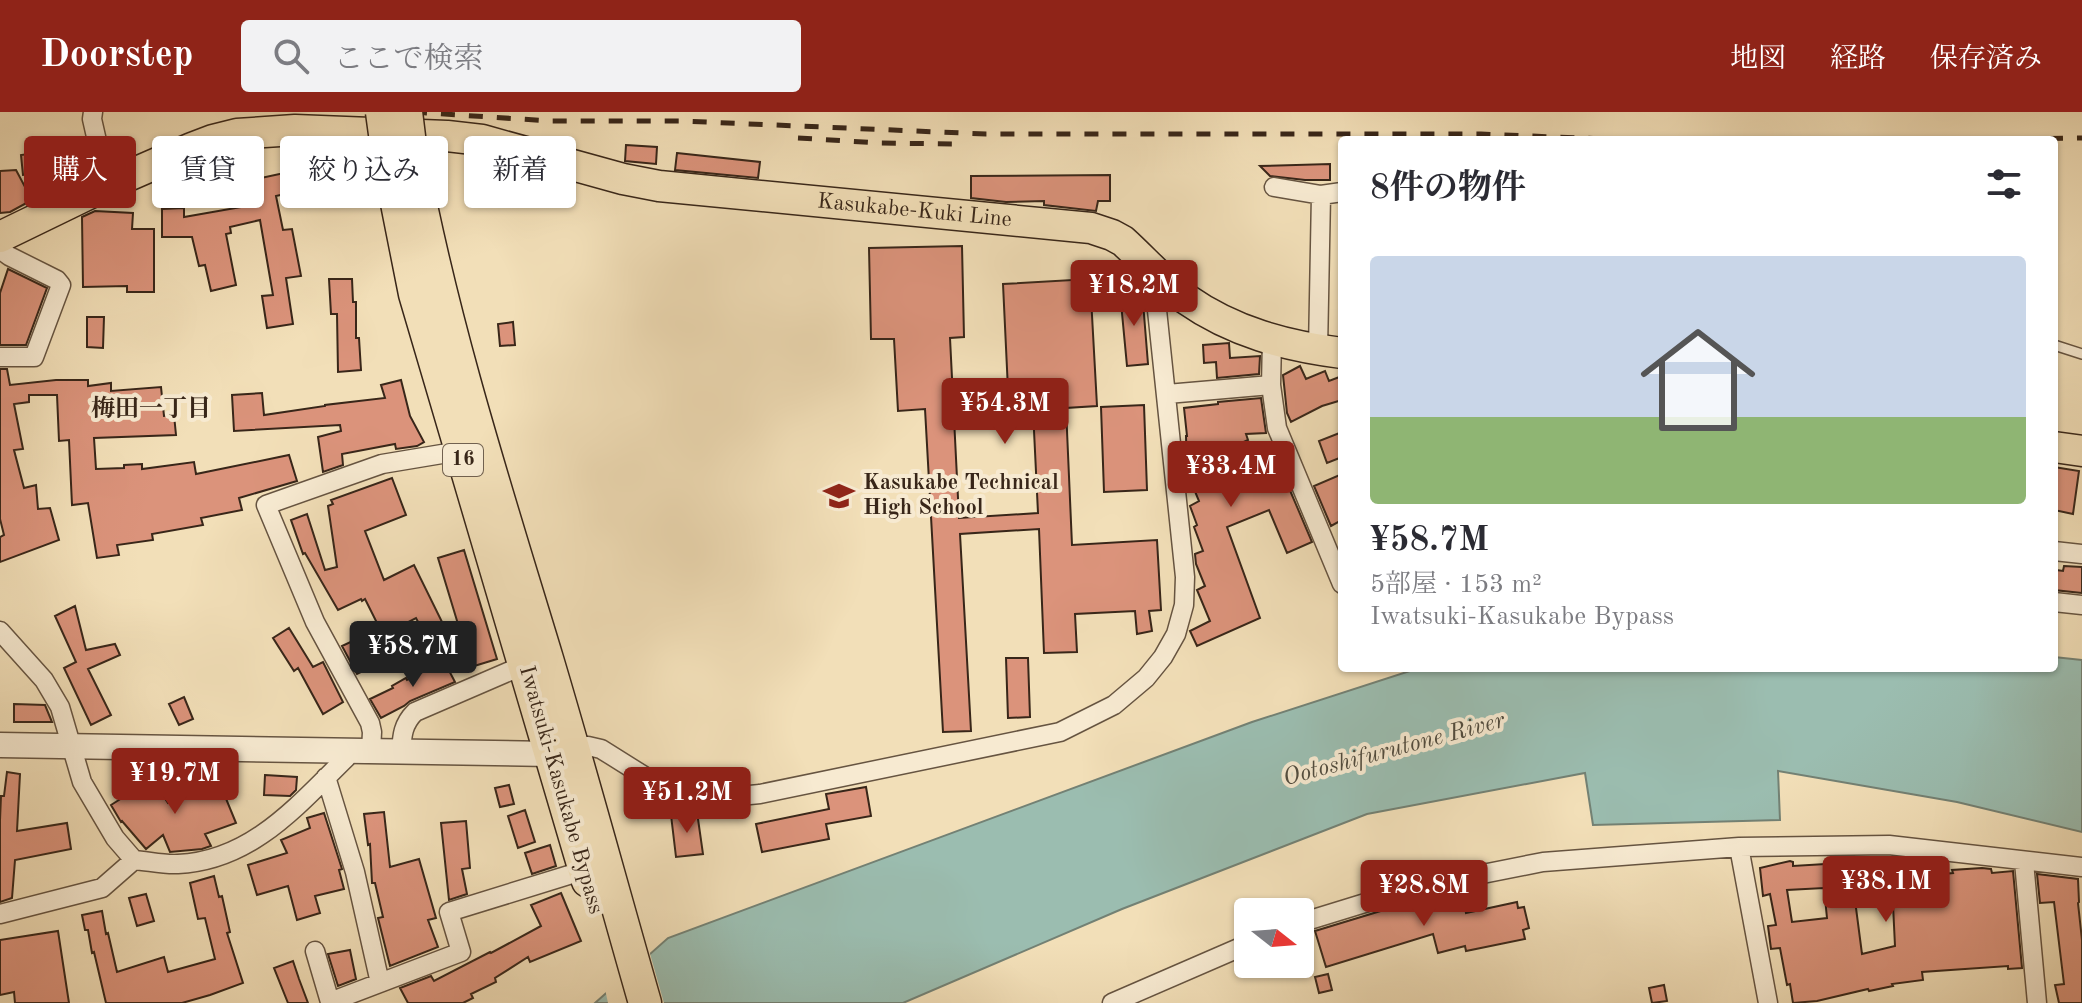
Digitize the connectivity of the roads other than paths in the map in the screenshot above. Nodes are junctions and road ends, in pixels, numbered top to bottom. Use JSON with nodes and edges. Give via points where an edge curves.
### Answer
{"nodes":[{"id":1,"x":93,"y":112,"type":"edge"},
{"id":2,"x":382,"y":112,"type":"edge"},
{"id":3,"x":406,"y":112,"type":"edge"},
{"id":4,"x":96,"y":136,"type":"edge"},
{"id":5,"x":391,"y":136,"type":"edge"},
{"id":6,"x":403,"y":136,"type":"edge"},
{"id":7,"x":136,"y":172,"type":"edge"},
{"id":8,"x":1274,"y":187,"type":"dead end"},
{"id":9,"x":1338,"y":193,"type":"edge"},
{"id":10,"x":1321,"y":195,"type":"junction"},
{"id":11,"x":60,"y":208,"type":"edge"},
{"id":12,"x":405,"y":208,"type":"edge"},
{"id":13,"x":417,"y":208,"type":"edge"},
{"id":14,"x":0,"y":237,"type":"edge"},
{"id":15,"x":0,"y":249,"type":"edge"},
{"id":16,"x":1167,"y":283,"type":"junction"},
{"id":17,"x":1272,"y":340,"type":"junction"},
{"id":18,"x":2058,"y":346,"type":"edge"},
{"id":19,"x":1330,"y":351,"type":"edge"},
{"id":20,"x":2082,"y":354,"type":"edge"},
{"id":21,"x":0,"y":357,"type":"edge"},
{"id":22,"x":1271,"y":385,"type":"junction"},
{"id":23,"x":1167,"y":394,"type":"junction"},
{"id":24,"x":2058,"y":448,"type":"edge"},
{"id":25,"x":460,"y":451,"type":"junction"},
{"id":26,"x":2082,"y":451,"type":"edge"},
{"id":27,"x":1334,"y":544,"type":"edge"},
{"id":28,"x":2058,"y":551,"type":"edge"},
{"id":29,"x":2082,"y":554,"type":"edge"},
{"id":30,"x":1338,"y":564,"type":"edge"},
{"id":31,"x":2058,"y":602,"type":"edge"},
{"id":32,"x":2082,"y":605,"type":"edge"},
{"id":33,"x":0,"y":631,"type":"edge"},
{"id":34,"x":524,"y":665,"type":"junction"},
{"id":35,"x":0,"y":745,"type":"edge"},
{"id":36,"x":72,"y":745,"type":"junction"},
{"id":37,"x":562,"y":750,"type":"junction"},
{"id":38,"x":360,"y":751,"type":"junction"},
{"id":39,"x":401,"y":752,"type":"junction"},
{"id":40,"x":326,"y":777,"type":"junction"},
{"id":41,"x":1739,"y":847,"type":"junction"},
{"id":42,"x":134,"y":860,"type":"junction"},
{"id":43,"x":2024,"y":862,"type":"junction"},
{"id":44,"x":2082,"y":867,"type":"edge"},
{"id":45,"x":585,"y":870,"type":"junction"},
{"id":46,"x":0,"y":914,"type":"edge"},
{"id":47,"x":1314,"y":919,"type":"edge"},
{"id":48,"x":1234,"y":949,"type":"edge"},
{"id":49,"x":315,"y":951,"type":"dead end"},
{"id":50,"x":620,"y":953,"type":"junction"},
{"id":51,"x":380,"y":983,"type":"junction"},
{"id":52,"x":624,"y":1003,"type":"edge"},
{"id":53,"x":645,"y":1003,"type":"edge"},
{"id":54,"x":1112,"y":1003,"type":"edge"},
{"id":55,"x":1768,"y":1003,"type":"edge"},
{"id":56,"x":2037,"y":1003,"type":"edge"}],
"edges":[{"from":1,"to":4,"type":"street"},
{"from":2,"to":5,"type":"highway","name":"Iwatsuki-Kasukabe Bypass","number":"16","bridge":true},
{"from":3,"to":6,"type":"highway","name":"Iwatsuki-Kasukabe Bypass","number":"16","bridge":true},
{"from":7,"to":16,"type":"main road","name":"Kasukabe-Kuki Line","via":[[237,134],[295,130],[447,136],[482,140],[659,186],[1091,228],[1123,241]]},
{"from":8,"to":10,"type":"street"},
{"from":9,"to":10,"type":"street"},
{"from":10,"to":19,"type":"street"},
{"from":11,"to":14,"type":"main road","name":"Kasukabe-Kuki Line"},
{"from":12,"to":25,"type":"highway","name":"Iwatsuki-Kasukabe Bypass","number":"16","via":[[415,294]]},
{"from":13,"to":37,"type":"highway","name":"Iwatsuki-Kasukabe Bypass","number":"16","via":[[512,544]]},
{"from":15,"to":21,"type":"street","via":[[61,285],[34,357]]},
{"from":16,"to":17,"type":"main road","name":"Kasukabe-Kuki Line","via":[[1204,310]]},
{"from":16,"to":23,"type":"street","via":[[1157,310]]},
{"from":17,"to":19,"type":"main road","name":"Kasukabe-Kuki Line"},
{"from":17,"to":22,"type":"street"},
{"from":18,"to":20,"type":"lane"},
{"from":22,"to":23,"type":"street"},
{"from":22,"to":27,"type":"street","via":[[1277,428]]},
{"from":23,"to":37,"type":"street","via":[[1184,605],[1163,657],[1114,705],[1060,732],[743,797],[678,793],[601,749]]},
{"from":24,"to":26,"type":"main road"},
{"from":25,"to":34,"type":"highway","name":"Iwatsuki-Kasukabe Bypass","number":"16"},
{"from":25,"to":38,"type":"street","via":[[382,464],[266,505],[315,622],[370,723],[372,732]]},
{"from":27,"to":30,"type":"street"},
{"from":28,"to":29,"type":"street"},
{"from":31,"to":32,"type":"street"},
{"from":33,"to":36,"type":"street","via":[[44,680],[60,707]]},
{"from":34,"to":37,"type":"highway","name":"Iwatsuki-Kasukabe Bypass","number":"16"},
{"from":34,"to":39,"type":"street","via":[[415,712],[402,732]]},
{"from":35,"to":36,"type":"street"},
{"from":36,"to":38,"type":"street"},
{"from":36,"to":42,"type":"street","via":[[95,807]]},
{"from":37,"to":39,"type":"street"},
{"from":37,"to":45,"type":"highway","name":"Iwatsuki-Kasukabe Bypass","number":"16"},
{"from":37,"to":50,"type":"highway","name":"Iwatsuki-Kasukabe Bypass","number":"16"},
{"from":38,"to":39,"type":"street"},
{"from":38,"to":40,"type":"street"},
{"from":40,"to":42,"type":"street","via":[[274,828],[227,855],[177,865]]},
{"from":40,"to":51,"type":"street"},
{"from":41,"to":43,"type":"street","via":[[1889,845]]},
{"from":41,"to":47,"type":"street","via":[[1543,862],[1417,887]]},
{"from":41,"to":55,"type":"street"},
{"from":42,"to":46,"type":"street","via":[[102,888]]},
{"from":43,"to":44,"type":"street"},
{"from":43,"to":56,"type":"street"},
{"from":45,"to":50,"type":"highway","name":"Iwatsuki-Kasukabe Bypass","number":"16"},
{"from":45,"to":51,"type":"street","via":[[449,912],[461,952]]},
{"from":48,"to":54,"type":"street"},
{"from":49,"to":51,"type":"street","via":[[330,1002]]},
{"from":50,"to":52,"type":"highway","name":"Iwatsuki-Kasukabe Bypass","number":"16"},
{"from":50,"to":53,"type":"highway","name":"Iwatsuki-Kasukabe Bypass","number":"16"}]}
